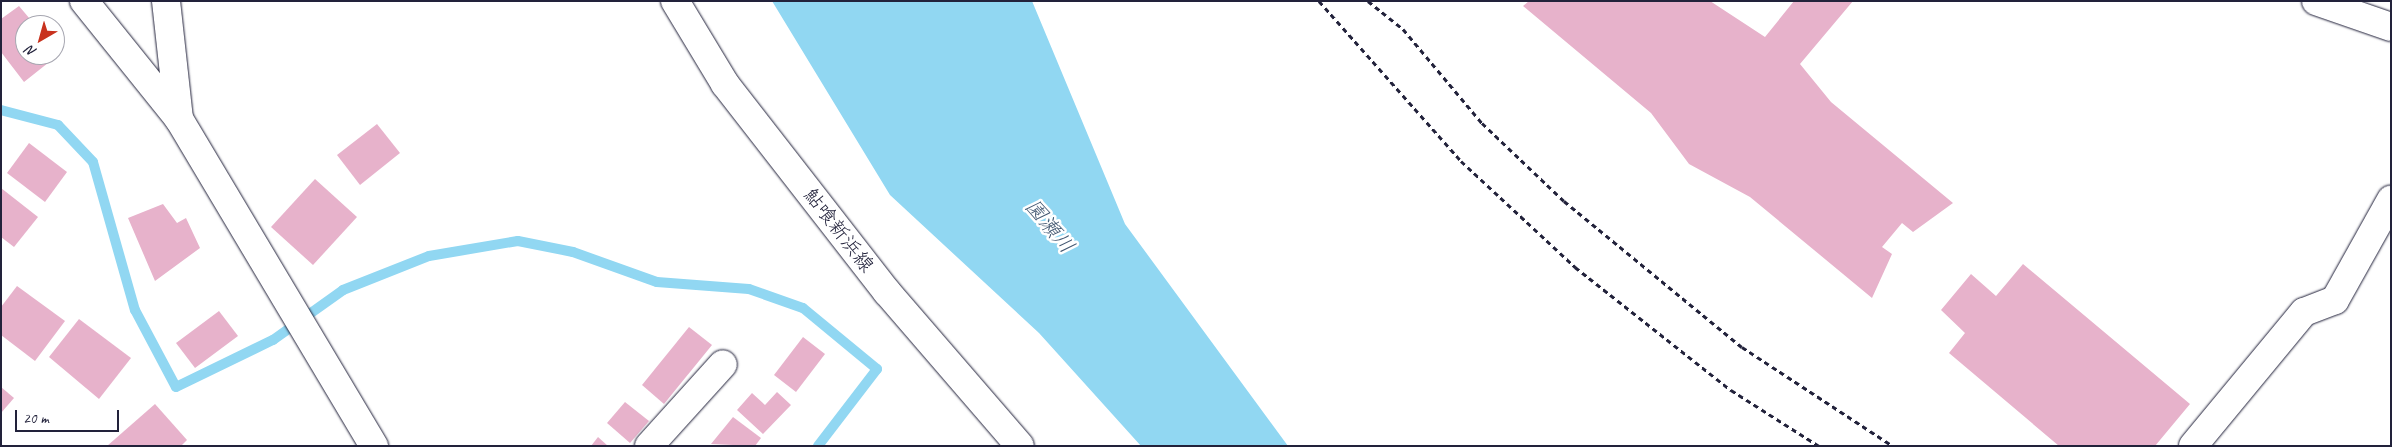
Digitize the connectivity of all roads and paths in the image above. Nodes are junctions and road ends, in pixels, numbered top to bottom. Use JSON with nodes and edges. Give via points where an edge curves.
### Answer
{"nodes":[{"id":1,"x":84,"y":1,"type":"edge"},
{"id":2,"x":166,"y":1,"type":"edge"},
{"id":3,"x":675,"y":1,"type":"edge"},
{"id":4,"x":1319,"y":1,"type":"edge"},
{"id":5,"x":1368,"y":1,"type":"edge"},
{"id":6,"x":2316,"y":1,"type":"edge"},
{"id":7,"x":2391,"y":27,"type":"edge"},
{"id":8,"x":179,"y":119,"type":"junction"},
{"id":9,"x":2391,"y":200,"type":"edge"},
{"id":10,"x":723,"y":364,"type":"dead end"},
{"id":11,"x":374,"y":446,"type":"edge"},
{"id":12,"x":649,"y":446,"type":"edge"},
{"id":13,"x":1020,"y":446,"type":"edge"},
{"id":14,"x":1819,"y":446,"type":"edge"},
{"id":15,"x":1893,"y":446,"type":"edge"},
{"id":16,"x":2193,"y":446,"type":"edge"}],
"edges":[{"from":1,"to":8,"type":"street"},
{"from":2,"to":8,"type":"street"},
{"from":3,"to":13,"type":"street","name":"鮎喰新浜線","via":[[737,100],[887,292]]},
{"from":4,"to":14,"type":"path","via":[[1461,161],[1575,267],[1730,390]]},
{"from":5,"to":15,"type":"path","via":[[1402,29],[1482,123],[1564,201],[1742,347]]},
{"from":6,"to":7,"type":"street"},
{"from":8,"to":11,"type":"street"},
{"from":9,"to":16,"type":"street","via":[[2335,300],[2304,312]]},
{"from":10,"to":12,"type":"street"}]}
